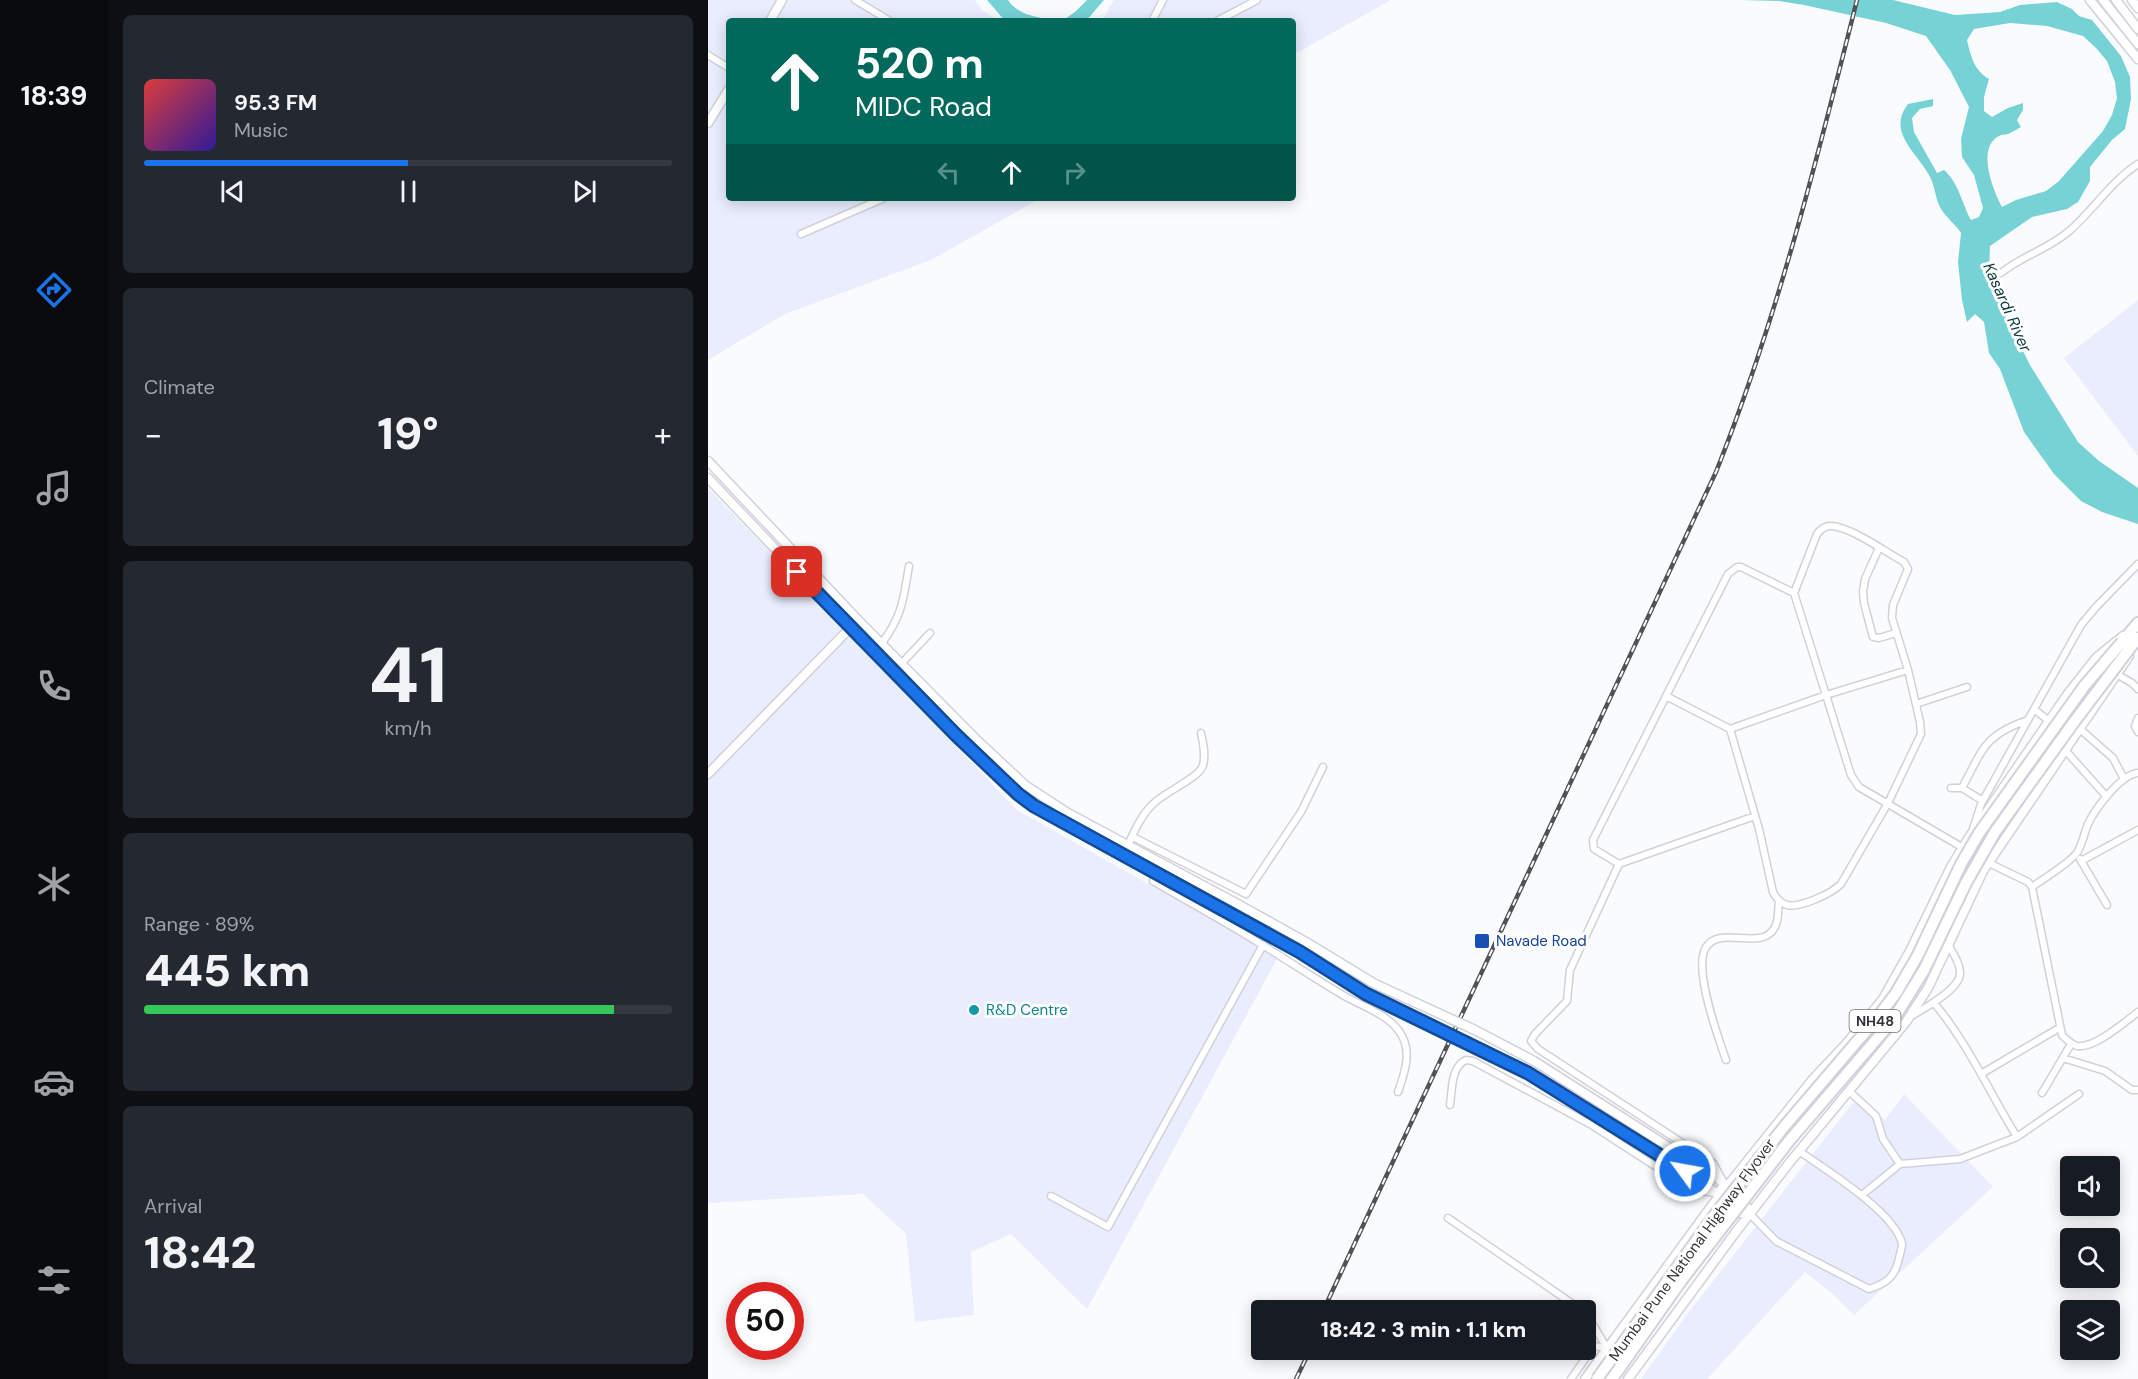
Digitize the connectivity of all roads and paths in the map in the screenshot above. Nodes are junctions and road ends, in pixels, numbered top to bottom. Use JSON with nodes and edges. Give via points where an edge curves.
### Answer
{"nodes":[{"id":1,"x":782,"y":0,"type":"edge"},
{"id":2,"x":855,"y":0,"type":"edge"},
{"id":3,"x":1162,"y":0,"type":"edge"},
{"id":4,"x":1257,"y":0,"type":"edge"},
{"id":5,"x":2090,"y":0,"type":"edge"},
{"id":6,"x":2103,"y":0,"type":"edge"},
{"id":7,"x":2116,"y":0,"type":"edge"},
{"id":8,"x":2132,"y":0,"type":"edge"},
{"id":9,"x":2138,"y":8,"type":"edge"},
{"id":10,"x":772,"y":18,"type":"edge"},
{"id":11,"x":885,"y":18,"type":"edge"},
{"id":12,"x":1153,"y":18,"type":"edge"},
{"id":13,"x":1223,"y":18,"type":"edge"},
{"id":14,"x":2138,"y":28,"type":"edge"},
{"id":15,"x":2138,"y":44,"type":"edge"},
{"id":16,"x":708,"y":55,"type":"edge"},
{"id":17,"x":2138,"y":59,"type":"edge"},
{"id":18,"x":726,"y":66,"type":"edge"},
{"id":19,"x":726,"y":94,"type":"edge"},
{"id":20,"x":708,"y":123,"type":"edge"},
{"id":21,"x":2138,"y":164,"type":"edge"},
{"id":22,"x":877,"y":201,"type":"edge"},
{"id":23,"x":801,"y":234,"type":"dead end"},
{"id":24,"x":2001,"y":273,"type":"dead end"},
{"id":25,"x":708,"y":460,"type":"edge"},
{"id":26,"x":708,"y":477,"type":"edge"},
{"id":27,"x":1879,"y":548,"type":"junction"},
{"id":28,"x":2138,"y":564,"type":"edge"},
{"id":29,"x":909,"y":566,"type":"dead end"},
{"id":30,"x":1794,"y":593,"type":"junction"},
{"id":31,"x":858,"y":620,"type":"junction"},
{"id":32,"x":2138,"y":624,"type":"edge"},
{"id":33,"x":850,"y":628,"type":"junction"},
{"id":34,"x":930,"y":633,"type":"dead end"},
{"id":35,"x":1896,"y":633,"type":"junction"},
{"id":36,"x":2132,"y":642,"type":"edge"},
{"id":37,"x":882,"y":643,"type":"junction"},
{"id":38,"x":902,"y":663,"type":"junction"},
{"id":39,"x":1908,"y":670,"type":"junction"},
{"id":40,"x":2118,"y":675,"type":"junction"},
{"id":41,"x":1967,"y":687,"type":"dead end"},
{"id":42,"x":2138,"y":689,"type":"edge"},
{"id":43,"x":1826,"y":694,"type":"junction"},
{"id":44,"x":1666,"y":696,"type":"junction"},
{"id":45,"x":1916,"y":704,"type":"junction"},
{"id":46,"x":2034,"y":709,"type":"junction"},
{"id":47,"x":2138,"y":718,"type":"edge"},
{"id":48,"x":2028,"y":720,"type":"junction"},
{"id":49,"x":2049,"y":721,"type":"junction"},
{"id":50,"x":1730,"y":729,"type":"junction"},
{"id":51,"x":2080,"y":729,"type":"junction"},
{"id":52,"x":2138,"y":732,"type":"edge"},
{"id":53,"x":1202,"y":733,"type":"dead end"},
{"id":54,"x":2066,"y":751,"type":"junction"},
{"id":55,"x":2138,"y":766,"type":"edge"},
{"id":56,"x":1323,"y":767,"type":"dead end"},
{"id":57,"x":2135,"y":773,"type":"edge"},
{"id":58,"x":708,"y":774,"type":"edge"},
{"id":59,"x":2124,"y":779,"type":"junction"},
{"id":60,"x":1951,"y":788,"type":"dead end"},
{"id":61,"x":1962,"y":788,"type":"junction"},
{"id":62,"x":2106,"y":796,"type":"junction"},
{"id":63,"x":1983,"y":801,"type":"junction"},
{"id":64,"x":1888,"y":803,"type":"junction"},
{"id":65,"x":1755,"y":816,"type":"junction"},
{"id":66,"x":2138,"y":830,"type":"edge"},
{"id":67,"x":1971,"y":834,"type":"junction"},
{"id":68,"x":1133,"y":837,"type":"junction"},
{"id":69,"x":1128,"y":846,"type":"junction"},
{"id":70,"x":1963,"y":846,"type":"junction"},
{"id":71,"x":2077,"y":853,"type":"junction"},
{"id":72,"x":1123,"y":856,"type":"junction"},
{"id":73,"x":2081,"y":861,"type":"junction"},
{"id":74,"x":1989,"y":863,"type":"junction"},
{"id":75,"x":1619,"y":864,"type":"junction"},
{"id":76,"x":1156,"y":874,"type":"junction"},
{"id":77,"x":2032,"y":887,"type":"junction"},
{"id":78,"x":1779,"y":900,"type":"junction"},
{"id":79,"x":1231,"y":901,"type":"junction"},
{"id":80,"x":2107,"y":905,"type":"dead end"},
{"id":81,"x":1226,"y":911,"type":"junction"},
{"id":82,"x":1263,"y":945,"type":"junction"},
{"id":83,"x":1948,"y":946,"type":"junction"},
{"id":84,"x":1934,"y":1003,"type":"junction"},
{"id":85,"x":2138,"y":1012,"type":"edge"},
{"id":86,"x":1910,"y":1016,"type":"junction"},
{"id":87,"x":2059,"y":1028,"type":"junction"},
{"id":88,"x":2071,"y":1044,"type":"junction"},
{"id":89,"x":2063,"y":1058,"type":"junction"},
{"id":90,"x":1726,"y":1060,"type":"dead end"},
{"id":91,"x":1981,"y":1074,"type":"junction"},
{"id":92,"x":2138,"y":1090,"type":"edge"},
{"id":93,"x":1848,"y":1091,"type":"junction"},
{"id":94,"x":1398,"y":1092,"type":"dead end"},
{"id":95,"x":2042,"y":1093,"type":"dead end"},
{"id":96,"x":2079,"y":1094,"type":"dead end"},
{"id":97,"x":1450,"y":1105,"type":"dead end"},
{"id":98,"x":2017,"y":1137,"type":"junction"},
{"id":99,"x":1799,"y":1151,"type":"junction"},
{"id":100,"x":1900,"y":1164,"type":"junction"},
{"id":101,"x":1726,"y":1185,"type":"junction"},
{"id":102,"x":1718,"y":1194,"type":"junction"},
{"id":103,"x":1862,"y":1195,"type":"junction"},
{"id":104,"x":1051,"y":1196,"type":"dead end"},
{"id":105,"x":1750,"y":1214,"type":"junction"},
{"id":106,"x":1448,"y":1218,"type":"dead end"},
{"id":107,"x":1567,"y":1300,"type":"edge"},
{"id":108,"x":1596,"y":1331,"type":"edge"},
{"id":109,"x":1607,"y":1348,"type":"junction"},
{"id":110,"x":1571,"y":1379,"type":"edge"},
{"id":111,"x":1585,"y":1379,"type":"edge"},
{"id":112,"x":1597,"y":1379,"type":"edge"},
{"id":113,"x":1612,"y":1379,"type":"edge"},
{"id":114,"x":1628,"y":1379,"type":"edge"}],
"edges":[{"from":1,"to":10,"type":"main road"},
{"from":2,"to":11,"type":"street"},
{"from":3,"to":12,"type":"street"},
{"from":4,"to":13,"type":"street"},
{"from":5,"to":17,"type":"main road"},
{"from":6,"to":15,"type":"main road"},
{"from":7,"to":14,"type":"main road"},
{"from":8,"to":9,"type":"main road"},
{"from":16,"to":18,"type":"street"},
{"from":19,"to":20,"type":"main road"},
{"from":21,"to":24,"type":"street","via":[[2070,231]]},
{"from":22,"to":23,"type":"street"},
{"from":25,"to":31,"type":"main road"},
{"from":26,"to":33,"type":"main road"},
{"from":27,"to":30,"type":"street","via":[[1848,531],[1825,528],[1817,534]]},
{"from":27,"to":35,"type":"street","via":[[1904,562],[1908,569],[1891,612]]},
{"from":27,"to":35,"type":"street","via":[[1865,579],[1864,603],[1873,637]]},
{"from":28,"to":46,"type":"street","via":[[2081,625]]},
{"from":29,"to":37,"type":"street","via":[[902,610]]},
{"from":30,"to":43,"type":"street"},
{"from":30,"to":44,"type":"street","via":[[1741,567],[1732,569]]},
{"from":31,"to":33,"type":"main road"},
{"from":31,"to":37,"type":"main road"},
{"from":32,"to":36,"type":"highway","name":"Mumbai Pune National Highway Flyover","number":"NH48"},
{"from":32,"to":49,"type":"main road","via":[[2097,657]]},
{"from":33,"to":58,"type":"main road"},
{"from":33,"to":72,"type":"main road","via":[[1018,794]]},
{"from":34,"to":38,"type":"street"},
{"from":35,"to":39,"type":"street"},
{"from":36,"to":40,"type":"main road"},
{"from":36,"to":112,"type":"highway","name":"Mumbai Pune National Highway Flyover","number":"NH48","bridge":true,"via":[[2085,685],[1979,833],[1896,993],[1716,1213]]},
{"from":36,"to":113,"type":"highway","name":"Mumbai Pune National Highway Flyover","number":"NH48","bridge":true,"via":[[1995,832],[1924,970],[1893,1020],[1789,1141],[1681,1281]]},
{"from":37,"to":38,"type":"main road"},
{"from":38,"to":69,"type":"main road","via":[[1025,785]]},
{"from":39,"to":43,"type":"street"},
{"from":39,"to":45,"type":"street"},
{"from":40,"to":42,"type":"street"},
{"from":40,"to":51,"type":"main road"},
{"from":41,"to":45,"type":"street"},
{"from":43,"to":50,"type":"street"},
{"from":43,"to":64,"type":"street","via":[[1855,783]]},
{"from":44,"to":50,"type":"street"},
{"from":44,"to":75,"type":"street","via":[[1593,840],[1594,849]]},
{"from":45,"to":64,"type":"street","via":[[1921,734]]},
{"from":46,"to":48,"type":"street"},
{"from":46,"to":49,"type":"street"},
{"from":47,"to":52,"type":"street"},
{"from":48,"to":61,"type":"street","via":[[2007,727],[1987,742]]},
{"from":48,"to":63,"type":"street"},
{"from":49,"to":67,"type":"main road"},
{"from":50,"to":65,"type":"street"},
{"from":51,"to":54,"type":"main road"},
{"from":51,"to":59,"type":"street","via":[[2113,758]]},
{"from":53,"to":68,"type":"street","via":[[1204,764],[1200,772],[1154,802]]},
{"from":54,"to":62,"type":"street"},
{"from":54,"to":74,"type":"main road"},
{"from":55,"to":57,"type":"street"},
{"from":56,"to":68,"type":"street","via":[[1300,812],[1246,894]]},
{"from":57,"to":59,"type":"street"},
{"from":59,"to":62,"type":"street"},
{"from":60,"to":61,"type":"street"},
{"from":61,"to":63,"type":"street"},
{"from":62,"to":71,"type":"street","via":[[2088,822]]},
{"from":63,"to":67,"type":"street"},
{"from":64,"to":70,"type":"street"},
{"from":64,"to":78,"type":"street","via":[[1841,884],[1824,897],[1791,905]]},
{"from":65,"to":75,"type":"street"},
{"from":65,"to":78,"type":"street","via":[[1773,892]]},
{"from":66,"to":73,"type":"street"},
{"from":67,"to":70,"type":"main road"},
{"from":68,"to":69,"type":"street"},
{"from":69,"to":72,"type":"street"},
{"from":69,"to":79,"type":"main road"},
{"from":70,"to":74,"type":"street"},
{"from":70,"to":101,"type":"main road","via":[[1882,999]]},
{"from":71,"to":73,"type":"street"},
{"from":71,"to":77,"type":"street"},
{"from":72,"to":76,"type":"main road"},
{"from":73,"to":80,"type":"street"},
{"from":74,"to":77,"type":"street","via":[[2023,878]]},
{"from":74,"to":83,"type":"main road"},
{"from":75,"to":101,"type":"street","via":[[1570,970],[1567,1001],[1531,1041],[1713,1163]]},
{"from":76,"to":81,"type":"main road"},
{"from":76,"to":82,"type":"street","via":[[1153,881]]},
{"from":77,"to":87,"type":"street"},
{"from":78,"to":90,"type":"street","via":[[1778,921],[1770,934],[1751,939],[1728,937],[1704,950],[1710,1016]]},
{"from":79,"to":81,"type":"main road"},
{"from":79,"to":101,"type":"main road","bridge":true,"via":[[1375,984],[1534,1061]]},
{"from":81,"to":102,"type":"main road","bridge":true,"via":[[1366,994],[1528,1073]]},
{"from":82,"to":94,"type":"street","via":[[1398,1029],[1407,1053]]},
{"from":82,"to":104,"type":"street","via":[[1108,1227]]},
{"from":83,"to":84,"type":"street","via":[[1961,974],[1956,984]]},
{"from":83,"to":86,"type":"main road"},
{"from":84,"to":86,"type":"street"},
{"from":84,"to":91,"type":"street","via":[[1951,1023]]},
{"from":85,"to":88,"type":"street","via":[[2084,1046]]},
{"from":86,"to":93,"type":"main road"},
{"from":87,"to":88,"type":"street"},
{"from":87,"to":91,"type":"street"},
{"from":88,"to":89,"type":"street"},
{"from":89,"to":92,"type":"street","via":[[2104,1071]]},
{"from":89,"to":95,"type":"street"},
{"from":91,"to":98,"type":"street"},
{"from":93,"to":99,"type":"main road"},
{"from":93,"to":100,"type":"street","via":[[1876,1116],[1883,1139]]},
{"from":96,"to":98,"type":"street"},
{"from":97,"to":102,"type":"street","via":[[1458,1065],[1473,1061],[1590,1125],[1692,1190]]},
{"from":98,"to":100,"type":"street","via":[[1960,1159]]},
{"from":99,"to":103,"type":"street"},
{"from":99,"to":105,"type":"main road"},
{"from":100,"to":103,"type":"street"},
{"from":101,"to":102,"type":"main road"},
{"from":101,"to":105,"type":"main road"},
{"from":102,"to":105,"type":"main road","via":[[1740,1213]]},
{"from":102,"to":109,"type":"main road"},
{"from":103,"to":105,"type":"street","via":[[1888,1218],[1902,1245],[1897,1271],[1883,1284],[1869,1289],[1776,1241]]},
{"from":105,"to":114,"type":"main road"},
{"from":106,"to":107,"type":"street"},
{"from":108,"to":109,"type":"street"},
{"from":109,"to":110,"type":"street","via":[[1594,1346]]},
{"from":109,"to":111,"type":"main road"}]}
